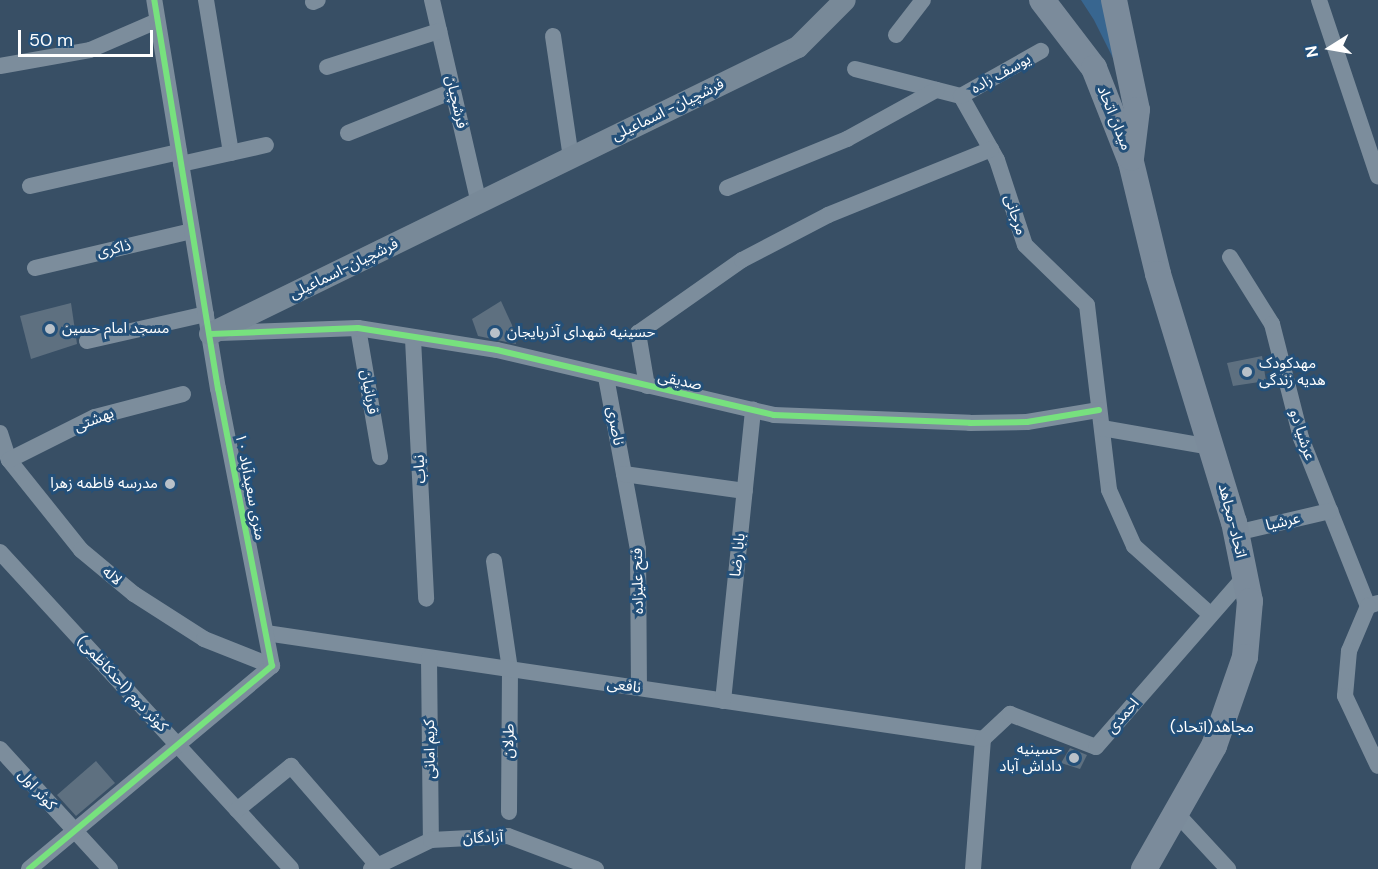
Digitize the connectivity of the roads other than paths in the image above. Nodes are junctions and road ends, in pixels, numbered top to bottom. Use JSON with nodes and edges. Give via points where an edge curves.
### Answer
{"nodes":[{"id":1,"x":154,"y":0,"type":"edge"},
{"id":2,"x":206,"y":0,"type":"edge"},
{"id":3,"x":432,"y":0,"type":"edge"},
{"id":4,"x":845,"y":0,"type":"edge"},
{"id":5,"x":923,"y":0,"type":"edge"},
{"id":6,"x":1042,"y":0,"type":"edge"},
{"id":7,"x":1114,"y":0,"type":"edge"},
{"id":8,"x":1319,"y":0,"type":"edge"},
{"id":9,"x":157,"y":21,"type":"junction"},
{"id":10,"x":439,"y":31,"type":"junction"},
{"id":11,"x":896,"y":35,"type":"dead end"},
{"id":12,"x":553,"y":36,"type":"dead end"},
{"id":13,"x":1041,"y":51,"type":"dead end"},
{"id":14,"x":0,"y":66,"type":"edge"},
{"id":15,"x":327,"y":67,"type":"dead end"},
{"id":16,"x":855,"y":69,"type":"dead end"},
{"id":17,"x":936,"y":90,"type":"junction"},
{"id":18,"x":453,"y":92,"type":"junction"},
{"id":19,"x":961,"y":96,"type":"junction"},
{"id":20,"x":348,"y":133,"type":"dead end"},
{"id":21,"x":266,"y":145,"type":"dead end"},
{"id":22,"x":991,"y":149,"type":"junction"},
{"id":23,"x":231,"y":153,"type":"junction"},
{"id":24,"x":180,"y":158,"type":"junction"},
{"id":25,"x":571,"y":158,"type":"junction"},
{"id":26,"x":1131,"y":162,"type":"junction"},
{"id":27,"x":1378,"y":176,"type":"edge"},
{"id":28,"x":30,"y":186,"type":"dead end"},
{"id":29,"x":727,"y":188,"type":"dead end"},
{"id":30,"x":479,"y":204,"type":"junction"},
{"id":31,"x":192,"y":231,"type":"junction"},
{"id":32,"x":1230,"y":257,"type":"dead end"},
{"id":33,"x":35,"y":268,"type":"dead end"},
{"id":34,"x":208,"y":324,"type":"junction"},
{"id":35,"x":358,"y":328,"type":"junction"},
{"id":36,"x":414,"y":339,"type":"junction"},
{"id":37,"x":87,"y":341,"type":"dead end"},
{"id":38,"x":606,"y":377,"type":"junction"},
{"id":39,"x":647,"y":386,"type":"junction"},
{"id":40,"x":183,"y":394,"type":"dead end"},
{"id":41,"x":753,"y":410,"type":"junction"},
{"id":42,"x":1099,"y":410,"type":"junction"},
{"id":43,"x":1102,"y":428,"type":"junction"},
{"id":44,"x":0,"y":433,"type":"edge"},
{"id":45,"x":1211,"y":447,"type":"junction"},
{"id":46,"x":380,"y":457,"type":"dead end"},
{"id":47,"x":9,"y":460,"type":"junction"},
{"id":48,"x":624,"y":474,"type":"junction"},
{"id":49,"x":745,"y":491,"type":"junction"},
{"id":50,"x":1330,"y":511,"type":"junction"},
{"id":51,"x":1236,"y":533,"type":"junction"},
{"id":52,"x":0,"y":552,"type":"edge"},
{"id":53,"x":494,"y":561,"type":"dead end"},
{"id":54,"x":1245,"y":576,"type":"junction"},
{"id":55,"x":426,"y":599,"type":"dead end"},
{"id":56,"x":1373,"y":604,"type":"edge"},
{"id":57,"x":1211,"y":615,"type":"junction"},
{"id":58,"x":266,"y":633,"type":"junction"},
{"id":59,"x":429,"y":658,"type":"junction"},
{"id":60,"x":272,"y":666,"type":"junction"},
{"id":61,"x":510,"y":669,"type":"junction"},
{"id":62,"x":639,"y":688,"type":"junction"},
{"id":63,"x":723,"y":701,"type":"junction"},
{"id":64,"x":983,"y":739,"type":"junction"},
{"id":65,"x":177,"y":743,"type":"junction"},
{"id":66,"x":0,"y":749,"type":"edge"},
{"id":67,"x":1378,"y":766,"type":"edge"},
{"id":68,"x":237,"y":810,"type":"junction"},
{"id":69,"x":509,"y":812,"type":"dead end"},
{"id":70,"x":1178,"y":815,"type":"junction"},
{"id":71,"x":74,"y":830,"type":"junction"},
{"id":72,"x":431,"y":840,"type":"junction"},
{"id":73,"x":1151,"y":865,"type":"edge"},
{"id":74,"x":375,"y":867,"type":"edge"},
{"id":75,"x":29,"y":869,"type":"edge"},
{"id":76,"x":110,"y":869,"type":"edge"},
{"id":77,"x":291,"y":869,"type":"edge"},
{"id":78,"x":596,"y":869,"type":"edge"},
{"id":79,"x":973,"y":869,"type":"edge"},
{"id":80,"x":1227,"y":869,"type":"edge"}],
"edges":[{"from":1,"to":9,"type":"street","name":"۱۰ متری سعیدآباد"},
{"from":2,"to":23,"type":"street"},
{"from":3,"to":10,"type":"street","name":"فرشچیان"},
{"from":4,"to":25,"type":"main road","name":"فرشچیان- اسماعیلی","via":[[798,47]]},
{"from":5,"to":11,"type":"street"},
{"from":6,"to":26,"type":"main road","name":"میدان اتحاد","via":[[1094,68]]},
{"from":7,"to":26,"type":"main road","name":"میدان اتحاد","via":[[1137,110]]},
{"from":8,"to":27,"type":"street"},
{"from":9,"to":14,"type":"street","via":[[90,50]]},
{"from":9,"to":24,"type":"street","name":"۱۰ متری سعیدآباد"},
{"from":10,"to":15,"type":"street"},
{"from":10,"to":18,"type":"street","name":"فرشچیان"},
{"from":12,"to":25,"type":"street"},
{"from":13,"to":19,"type":"street","name":"یوسف زاده"},
{"from":16,"to":17,"type":"street"},
{"from":17,"to":19,"type":"street"},
{"from":17,"to":29,"type":"street","via":[[847,139]]},
{"from":18,"to":20,"type":"street"},
{"from":18,"to":30,"type":"street","name":"فرشچیان"},
{"from":19,"to":22,"type":"street","name":"مرجانی"},
{"from":21,"to":23,"type":"street"},
{"from":22,"to":39,"type":"street","via":[[828,215],[733,267],[638,333]]},
{"from":22,"to":42,"type":"street","name":"مرجانی","via":[[1025,245],[1087,305]]},
{"from":23,"to":24,"type":"street"},
{"from":24,"to":28,"type":"street"},
{"from":24,"to":31,"type":"street","name":"۱۰ متری سعیدآباد"},
{"from":25,"to":30,"type":"main road","name":"فرشچیان- اسماعیلی"},
{"from":26,"to":45,"type":"main road","name":"اتحاد-مجاهد","via":[[1158,274]]},
{"from":30,"to":34,"type":"main road","name":"فرشچیان-اسماعیلی"},
{"from":31,"to":33,"type":"street","name":"ذاکری"},
{"from":31,"to":34,"type":"street","name":"۱۰ متری سعیدآباد"},
{"from":32,"to":50,"type":"street","name":"عرشیا دو","via":[[1272,324],[1301,438]]},
{"from":34,"to":35,"type":"street","name":"صدیقی"},
{"from":34,"to":37,"type":"street","name":"صدیقی"},
{"from":34,"to":58,"type":"street","name":"۱۰ متری سعیدآباد"},
{"from":35,"to":36,"type":"street","name":"صدیقی"},
{"from":35,"to":46,"type":"street","name":"قربانیان"},
{"from":36,"to":38,"type":"street","name":"صدیقی","via":[[497,350]]},
{"from":36,"to":55,"type":"street","name":"نیاب"},
{"from":38,"to":39,"type":"street","name":"صدیقی"},
{"from":38,"to":48,"type":"street","name":"ناصری"},
{"from":39,"to":41,"type":"street","name":"صدیقی"},
{"from":40,"to":47,"type":"street","name":"بهشتی","via":[[95,417]]},
{"from":41,"to":42,"type":"street","name":"صدیقی","via":[[970,423],[1027,422]]},
{"from":41,"to":49,"type":"street","name":"بابا رضا"},
{"from":42,"to":43,"type":"street","name":"مرجانی"},
{"from":43,"to":45,"type":"street"},
{"from":43,"to":57,"type":"street","name":"مرجانی","via":[[1109,490],[1134,546]]},
{"from":44,"to":47,"type":"street","name":"لاله"},
{"from":45,"to":51,"type":"main road","name":"اتحاد-مجاهد"},
{"from":47,"to":60,"type":"street","name":"لاله","via":[[81,550],[134,594],[204,639]]},
{"from":48,"to":49,"type":"street"},
{"from":48,"to":62,"type":"street","name":"فتح علیزاده","via":[[638,549]]},
{"from":49,"to":63,"type":"street","name":"بابا رضا"},
{"from":50,"to":51,"type":"street","name":"عرشیا"},
{"from":50,"to":56,"type":"street","name":"عرشیا دو"},
{"from":51,"to":54,"type":"main road","name":"اتحاد-مجاهد"},
{"from":52,"to":65,"type":"street","name":"کوثر دوم (احدکاظمی)"},
{"from":53,"to":61,"type":"street"},
{"from":54,"to":57,"type":"street","name":"احمدی"},
{"from":54,"to":70,"type":"main road","name":"اتحاد-مجاهد","via":[[1250,601],[1245,657],[1214,746]]},
{"from":56,"to":67,"type":"street","via":[[1349,651],[1345,696]]},
{"from":57,"to":64,"type":"street","name":"احمدی","via":[[1096,747],[1010,714]]},
{"from":58,"to":59,"type":"street","name":"نافعی"},
{"from":58,"to":60,"type":"street","name":"۱۰ متری سعیدآباد"},
{"from":59,"to":61,"type":"street","name":"نافعی"},
{"from":59,"to":72,"type":"street","name":"کریم امانی"},
{"from":60,"to":65,"type":"street"},
{"from":61,"to":62,"type":"street","name":"نافعی"},
{"from":61,"to":69,"type":"street","name":"طرلان"},
{"from":62,"to":63,"type":"street","name":"نافعی"},
{"from":63,"to":64,"type":"street","name":"نافعی"},
{"from":64,"to":79,"type":"street"},
{"from":65,"to":68,"type":"street","name":"کوثر دوم (احدکاظمی)"},
{"from":65,"to":71,"type":"street"},
{"from":66,"to":71,"type":"street","name":"کوثر اول"},
{"from":68,"to":74,"type":"street","via":[[291,766]]},
{"from":68,"to":77,"type":"street","name":"کوثر دوم (احدکاظمی)"},
{"from":70,"to":73,"type":"main road","name":"اتحاد-مجاهد"},
{"from":70,"to":80,"type":"street"},
{"from":71,"to":75,"type":"street"},
{"from":71,"to":76,"type":"street","name":"کوثر اول"},
{"from":72,"to":74,"type":"street","name":"آزادگان"},
{"from":72,"to":78,"type":"street","name":"آزادگان","via":[[508,836]]}]}
